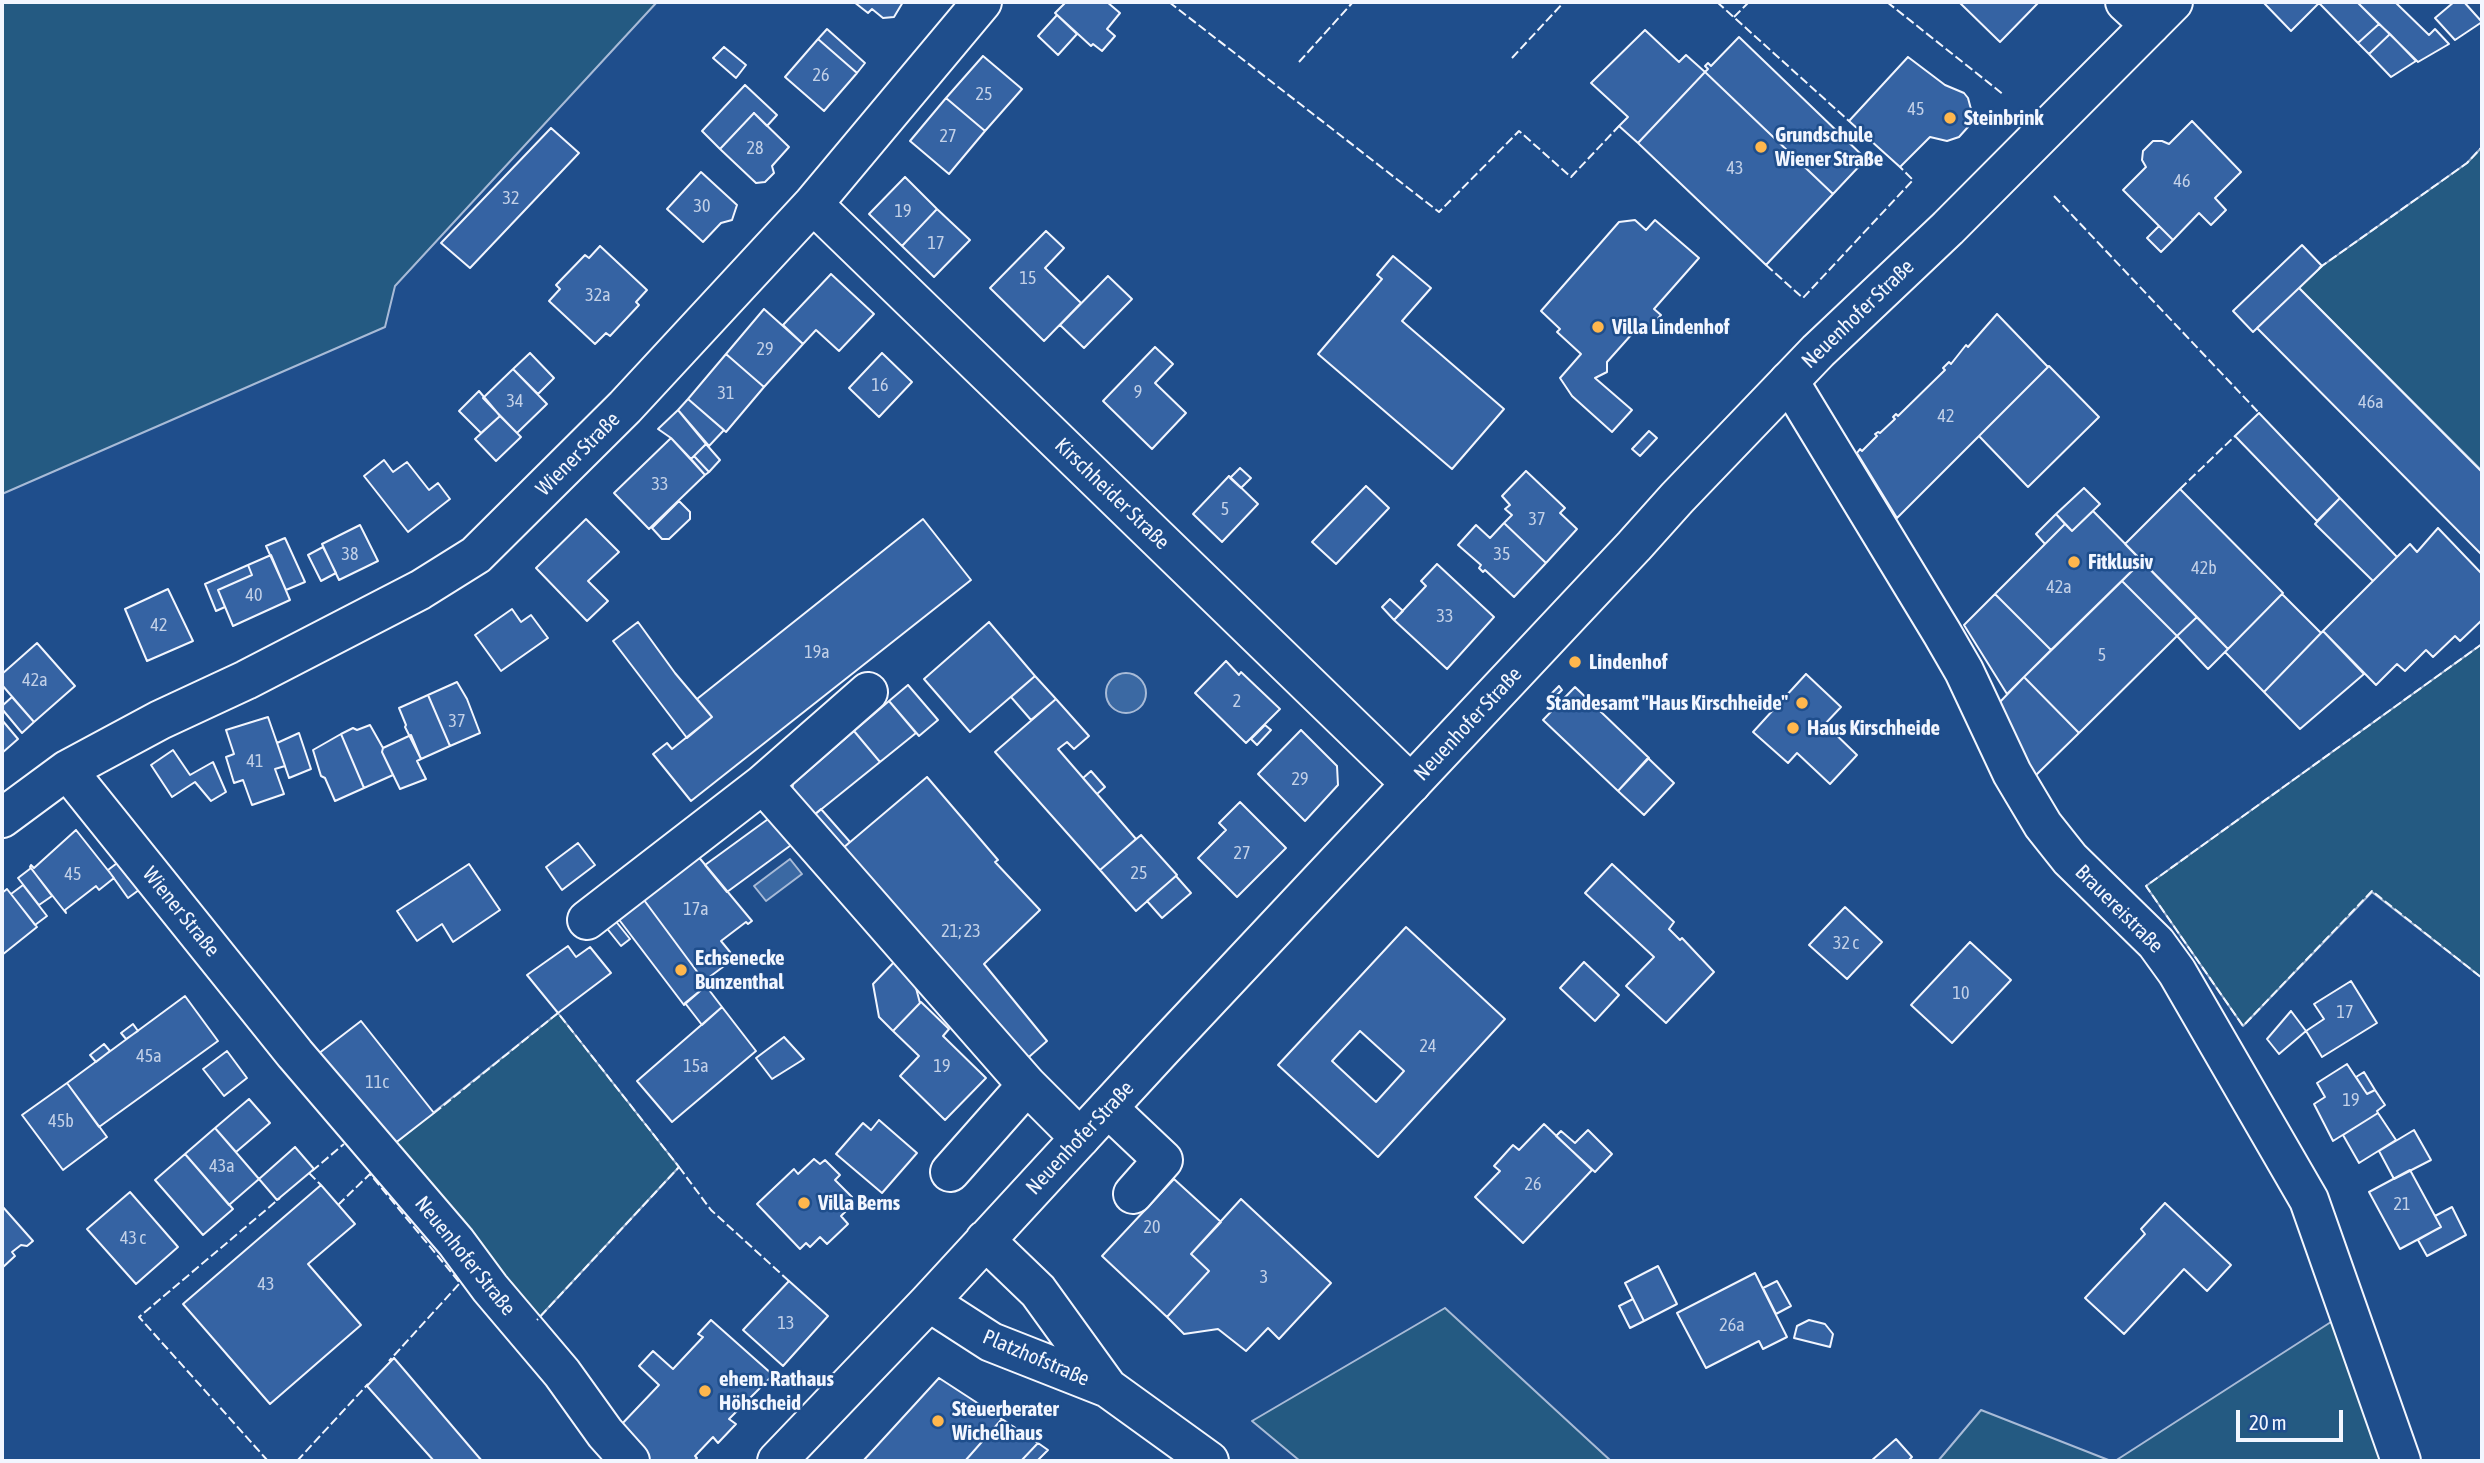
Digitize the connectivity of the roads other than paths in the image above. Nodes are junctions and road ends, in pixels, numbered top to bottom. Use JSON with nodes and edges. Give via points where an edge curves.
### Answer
{"nodes":[{"id":1,"x":982,"y":2,"type":"edge"},
{"id":2,"x":2149,"y":9,"type":"edge"},
{"id":3,"x":813,"y":204,"type":"junction"},
{"id":4,"x":1789,"y":381,"type":"junction"},
{"id":5,"x":868,"y":692,"type":"dead end"},
{"id":6,"x":67,"y":770,"type":"junction"},
{"id":7,"x":763,"y":784,"type":"junction"},
{"id":8,"x":1412,"y":784,"type":"junction"},
{"id":9,"x":2,"y":818,"type":"edge"},
{"id":10,"x":587,"y":920,"type":"dead end"},
{"id":11,"x":295,"y":1054,"type":"joint"},
{"id":12,"x":1027,"y":1085,"type":"junction"},
{"id":13,"x":1108,"y":1108,"type":"junction"},
{"id":14,"x":1080,"y":1138,"type":"junction"},
{"id":15,"x":950,"y":1172,"type":"dead end"},
{"id":16,"x":1133,"y":1194,"type":"dead end"},
{"id":17,"x":985,"y":1240,"type":"junction"},
{"id":18,"x":929,"y":1302,"type":"junction"},
{"id":19,"x":1108,"y":1388,"type":"junction"},
{"id":20,"x":630,"y":1461,"type":"edge"},
{"id":21,"x":777,"y":1461,"type":"edge"},
{"id":22,"x":1209,"y":1461,"type":"edge"},
{"id":23,"x":2401,"y":1461,"type":"edge"}],
"edges":[{"from":1,"to":3,"type":"street","name":"Wiener Straße"},
{"from":2,"to":4,"type":"street","name":"Neuenhofer Straße","via":[[1948,228]]},
{"from":3,"to":6,"type":"street","name":"Wiener Straße","via":[[625,407],[476,555],[409,596]]},
{"from":3,"to":8,"type":"street","name":"Kirschheider Straße"},
{"from":4,"to":8,"type":"street","name":"Neuenhofer Straße"},
{"from":4,"to":23,"type":"street","name":"Brauereistraße","via":[[1964,671],[2012,774],[2043,825],[2070,859],[2156,943],[2177,972],[2309,1200]]},
{"from":5,"to":7,"type":"street"},
{"from":6,"to":9,"type":"street","name":"Wiener Straße"},
{"from":6,"to":11,"type":"street","name":"Wiener Straße"},
{"from":7,"to":10,"type":"street"},
{"from":7,"to":12,"type":"street"},
{"from":8,"to":13,"type":"street","name":"Neuenhofer Straße"},
{"from":11,"to":20,"type":"street","name":"Neuenhofer Straße","via":[[456,1242]]},
{"from":12,"to":14,"type":"street"},
{"from":12,"to":15,"type":"street"},
{"from":13,"to":14,"type":"street","name":"Neuenhofer Straße"},
{"from":13,"to":16,"type":"street","via":[[1163,1160]]},
{"from":14,"to":17,"type":"street","name":"Neuenhofer Straße"},
{"from":17,"to":18,"type":"street","name":"Neuenhofer Straße"},
{"from":17,"to":19,"type":"street","name":"Platzhofstraße","via":[[1038,1291]]},
{"from":18,"to":19,"type":"street","name":"Platzhofstraße","via":[[991,1342]]},
{"from":18,"to":21,"type":"street","name":"Neuenhofer Straße"},
{"from":19,"to":22,"type":"street","name":"Platzhofstraße"}]}
